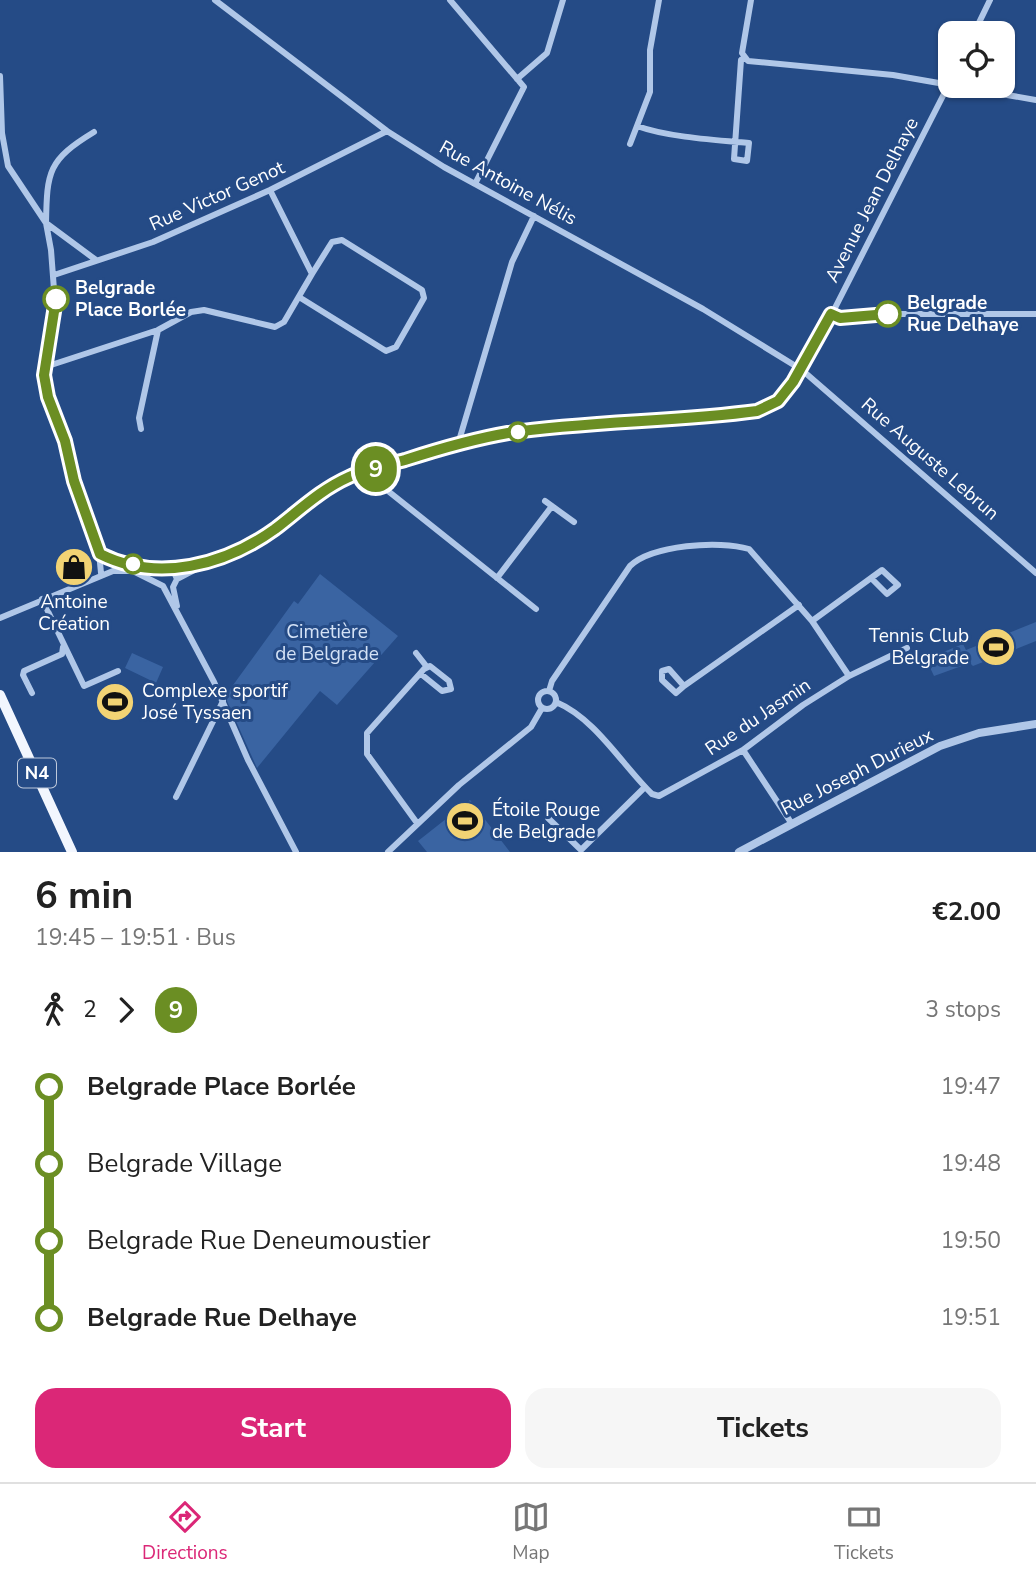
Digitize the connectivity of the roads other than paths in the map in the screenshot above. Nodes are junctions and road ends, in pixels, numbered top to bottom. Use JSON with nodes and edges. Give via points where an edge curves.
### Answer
{"nodes":[{"id":1,"x":215,"y":0,"type":"edge"},
{"id":2,"x":450,"y":0,"type":"edge"},
{"id":3,"x":563,"y":0,"type":"edge"},
{"id":4,"x":659,"y":0,"type":"edge"},
{"id":5,"x":751,"y":0,"type":"edge"},
{"id":6,"x":990,"y":0,"type":"edge"},
{"id":7,"x":980,"y":21,"type":"edge"},
{"id":8,"x":745,"y":57,"type":"junction"},
{"id":9,"x":0,"y":76,"type":"edge"},
{"id":10,"x":517,"y":79,"type":"junction"},
{"id":11,"x":938,"y":83,"type":"edge"},
{"id":12,"x":1015,"y":96,"type":"edge"},
{"id":13,"x":942,"y":98,"type":"edge"},
{"id":14,"x":1036,"y":100,"type":"edge"},
{"id":15,"x":637,"y":126,"type":"junction"},
{"id":16,"x":387,"y":131,"type":"junction"},
{"id":17,"x":94,"y":132,"type":"dead end"},
{"id":18,"x":631,"y":144,"type":"dead end"},
{"id":19,"x":475,"y":184,"type":"junction"},
{"id":20,"x":270,"y":190,"type":"junction"},
{"id":21,"x":534,"y":216,"type":"junction"},
{"id":22,"x":46,"y":223,"type":"junction"},
{"id":23,"x":96,"y":260,"type":"junction"},
{"id":24,"x":312,"y":274,"type":"junction"},
{"id":25,"x":54,"y":275,"type":"junction"},
{"id":26,"x":299,"y":297,"type":"junction"},
{"id":27,"x":831,"y":314,"type":"junction"},
{"id":28,"x":1036,"y":314,"type":"edge"},
{"id":29,"x":158,"y":330,"type":"junction"},
{"id":30,"x":45,"y":367,"type":"junction"},
{"id":31,"x":802,"y":370,"type":"junction"},
{"id":32,"x":141,"y":429,"type":"dead end"},
{"id":33,"x":458,"y":443,"type":"junction"},
{"id":34,"x":370,"y":471,"type":"junction"},
{"id":35,"x":545,"y":501,"type":"dead end"},
{"id":36,"x":552,"y":506,"type":"junction"},
{"id":37,"x":574,"y":522,"type":"dead end"},
{"id":38,"x":100,"y":557,"type":"junction"},
{"id":39,"x":112,"y":559,"type":"junction"},
{"id":40,"x":203,"y":565,"type":"junction"},
{"id":41,"x":156,"y":568,"type":"junction"},
{"id":42,"x":166,"y":570,"type":"junction"},
{"id":43,"x":113,"y":571,"type":"junction"},
{"id":44,"x":101,"y":573,"type":"junction"},
{"id":45,"x":1036,"y":573,"type":"edge"},
{"id":46,"x":146,"y":576,"type":"junction"},
{"id":47,"x":90,"y":578,"type":"junction"},
{"id":48,"x":497,"y":578,"type":"junction"},
{"id":49,"x":871,"y":578,"type":"dead end"},
{"id":50,"x":177,"y":579,"type":"junction"},
{"id":51,"x":163,"y":586,"type":"junction"},
{"id":52,"x":173,"y":587,"type":"junction"},
{"id":53,"x":42,"y":599,"type":"junction"},
{"id":54,"x":799,"y":605,"type":"junction"},
{"id":55,"x":536,"y":609,"type":"dead end"},
{"id":56,"x":178,"y":612,"type":"junction"},
{"id":57,"x":0,"y":618,"type":"edge"},
{"id":58,"x":812,"y":621,"type":"junction"},
{"id":59,"x":62,"y":642,"type":"junction"},
{"id":60,"x":907,"y":649,"type":"dead end"},
{"id":61,"x":416,"y":653,"type":"dead end"},
{"id":62,"x":427,"y":667,"type":"junction"},
{"id":63,"x":118,"y":671,"type":"dead end"},
{"id":64,"x":421,"y":674,"type":"junction"},
{"id":65,"x":849,"y":676,"type":"junction"},
{"id":66,"x":684,"y":686,"type":"dead end"},
{"id":67,"x":549,"y":691,"type":"junction"},
{"id":68,"x":32,"y":693,"type":"dead end"},
{"id":69,"x":0,"y":695,"type":"edge"},
{"id":70,"x":223,"y":701,"type":"junction"},
{"id":71,"x":556,"y":702,"type":"junction"},
{"id":72,"x":542,"y":708,"type":"junction"},
{"id":73,"x":1036,"y":724,"type":"edge"},
{"id":74,"x":743,"y":750,"type":"junction"},
{"id":75,"x":645,"y":787,"type":"junction"},
{"id":76,"x":176,"y":797,"type":"dead end"},
{"id":77,"x":548,"y":818,"type":"dead end"},
{"id":78,"x":417,"y":823,"type":"junction"},
{"id":79,"x":792,"y":824,"type":"junction"},
{"id":80,"x":72,"y":852,"type":"edge"},
{"id":81,"x":296,"y":852,"type":"edge"},
{"id":82,"x":388,"y":852,"type":"edge"},
{"id":83,"x":739,"y":852,"type":"edge"}],
"edges":[{"from":1,"to":16,"type":"street","name":"Rue Antoine Nélis"},
{"from":2,"to":10,"type":"street"},
{"from":3,"to":10,"type":"street","via":[[547,53]]},
{"from":4,"to":15,"type":"street","via":[[650,50],[650,92]]},
{"from":5,"to":8,"type":"street"},
{"from":6,"to":7,"type":"street"},
{"from":8,"to":11,"type":"street","via":[[748,61]]},
{"from":8,"to":15,"type":"street","via":[[741,60],[736,142],[658,134]]},
{"from":9,"to":22,"type":"street","via":[[8,166]]},
{"from":10,"to":19,"type":"street","via":[[524,87]]},
{"from":12,"to":14,"type":"street"},
{"from":13,"to":27,"type":"street","name":"Avenue Jean Delhaye"},
{"from":15,"to":18,"type":"street"},
{"from":16,"to":19,"type":"street","name":"Rue Antoine Nélis"},
{"from":16,"to":20,"type":"street","name":"Rue Victor Genot"},
{"from":17,"to":22,"type":"street","via":[[58,157],[52,169]]},
{"from":19,"to":21,"type":"street","name":"Rue Antoine Nélis"},
{"from":20,"to":23,"type":"street","name":"Rue Victor Genot","via":[[153,242]]},
{"from":20,"to":24,"type":"street"},
{"from":21,"to":31,"type":"street","name":"Rue Antoine Nélis","via":[[703,309]]},
{"from":21,"to":33,"type":"street","via":[[512,262]]},
{"from":22,"to":23,"type":"street"},
{"from":22,"to":25,"type":"street"},
{"from":23,"to":25,"type":"street","name":"Rue Victor Genot"},
{"from":24,"to":26,"type":"street"},
{"from":24,"to":26,"type":"street","via":[[332,242],[342,240],[422,290],[424,298],[396,346],[386,351]]},
{"from":25,"to":30,"type":"street","via":[[56,316]]},
{"from":26,"to":29,"type":"street","via":[[284,322],[275,327],[205,310],[191,312]]},
{"from":27,"to":28,"type":"street","via":[[840,318]]},
{"from":27,"to":31,"type":"street","name":"Avenue Jean Delhaye"},
{"from":29,"to":30,"type":"street"},
{"from":29,"to":32,"type":"street","via":[[139,418]]},
{"from":30,"to":38,"type":"street","via":[[48,397]]},
{"from":31,"to":33,"type":"street","name":"Avenue Jean Delhaye","via":[[778,401],[757,411],[507,433]]},
{"from":31,"to":45,"type":"street","name":"Rue Auguste Lebrun"},
{"from":33,"to":34,"type":"street","name":"Avenue Jean Delhaye"},
{"from":34,"to":40,"type":"street","name":"Avenue Jean Delhaye","via":[[320,492],[253,542]]},
{"from":34,"to":48,"type":"street","via":[[373,479]]},
{"from":35,"to":36,"type":"street"},
{"from":36,"to":37,"type":"street"},
{"from":36,"to":48,"type":"street"},
{"from":38,"to":39,"type":"street"},
{"from":38,"to":44,"type":"street"},
{"from":38,"to":47,"type":"street"},
{"from":39,"to":41,"type":"street"},
{"from":39,"to":43,"type":"street"},
{"from":40,"to":42,"type":"street"},
{"from":40,"to":50,"type":"street"},
{"from":41,"to":42,"type":"street"},
{"from":41,"to":46,"type":"street"},
{"from":42,"to":50,"type":"street","via":[[177,574]]},
{"from":43,"to":44,"type":"street"},
{"from":43,"to":46,"type":"street"},
{"from":44,"to":47,"type":"street"},
{"from":46,"to":51,"type":"street"},
{"from":47,"to":53,"type":"street"},
{"from":48,"to":55,"type":"street"},
{"from":49,"to":58,"type":"street"},
{"from":50,"to":52,"type":"street"},
{"from":51,"to":52,"type":"street"},
{"from":51,"to":56,"type":"street"},
{"from":52,"to":56,"type":"street"},
{"from":53,"to":57,"type":"street"},
{"from":53,"to":59,"type":"street"},
{"from":54,"to":58,"type":"street"},
{"from":54,"to":66,"type":"street"},
{"from":54,"to":67,"type":"street","via":[[749,548],[654,551],[630,566]]},
{"from":56,"to":70,"type":"street"},
{"from":58,"to":65,"type":"street"},
{"from":59,"to":63,"type":"street","via":[[84,686]]},
{"from":59,"to":68,"type":"street","via":[[62,654],[24,671]]},
{"from":60,"to":65,"type":"street","name":"Rue du Jasmin"},
{"from":61,"to":62,"type":"street"},
{"from":62,"to":64,"type":"street"},
{"from":62,"to":64,"type":"street","via":[[449,681],[451,689],[442,691]]},
{"from":64,"to":78,"type":"street","via":[[367,733],[365,744],[367,754]]},
{"from":65,"to":74,"type":"street","name":"Rue du Jasmin"},
{"from":67,"to":71,"type":"street"},
{"from":67,"to":72,"type":"street","via":[[539,696]]},
{"from":69,"to":80,"type":"main road","number":"N4"},
{"from":70,"to":76,"type":"street"},
{"from":70,"to":81,"type":"street","via":[[247,760]]},
{"from":71,"to":72,"type":"street","via":[[551,709]]},
{"from":71,"to":75,"type":"street","via":[[607,745]]},
{"from":72,"to":78,"type":"street","via":[[531,727]]},
{"from":73,"to":79,"type":"street","name":"Rue Joseph Durieux","via":[[979,733],[940,746]]},
{"from":74,"to":75,"type":"street","name":"Rue du Jasmin","via":[[659,796]]},
{"from":74,"to":79,"type":"street"},
{"from":75,"to":77,"type":"street","via":[[581,850]]},
{"from":78,"to":82,"type":"street"},
{"from":79,"to":83,"type":"street","name":"Rue Joseph Durieux"}]}
